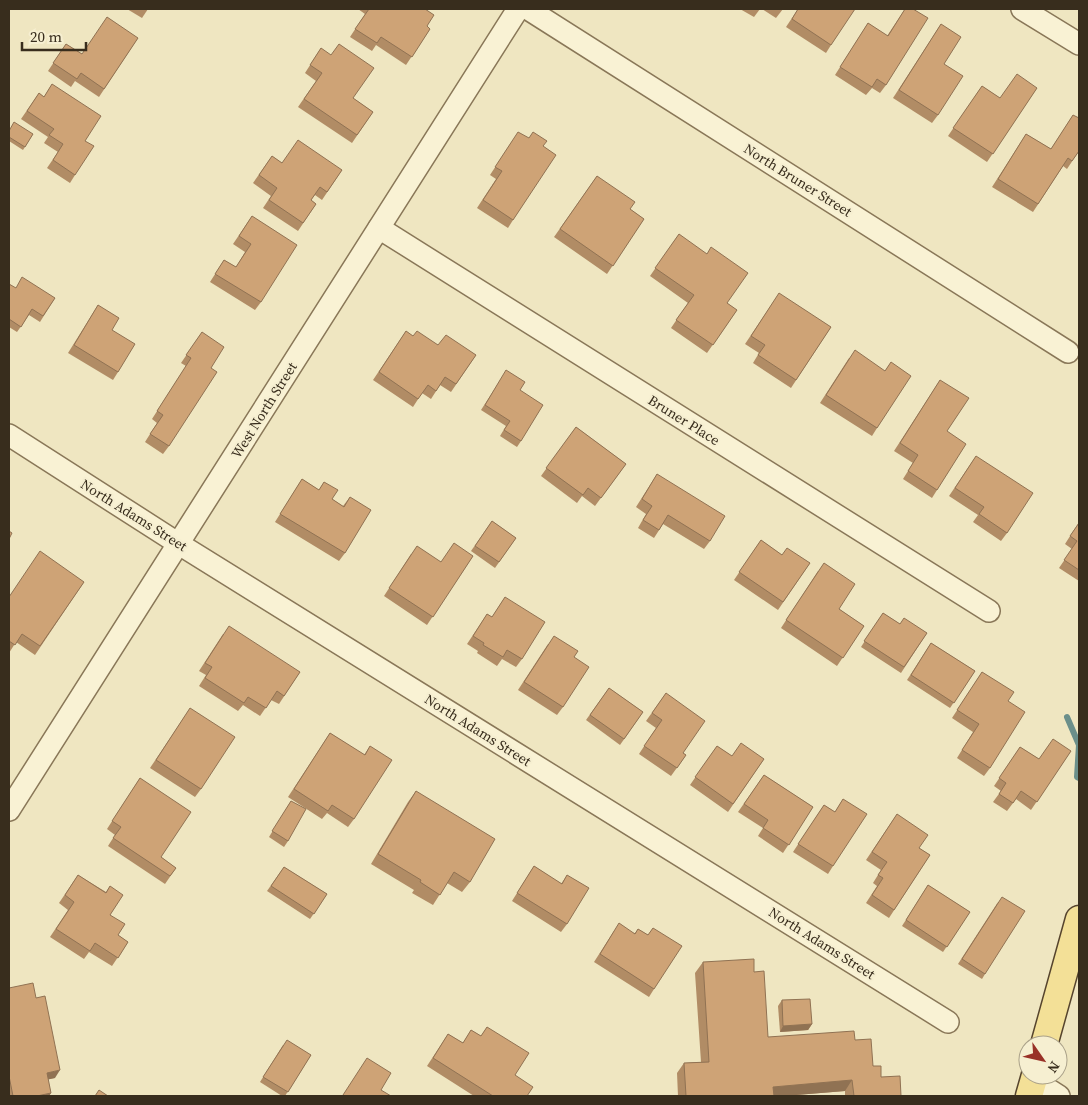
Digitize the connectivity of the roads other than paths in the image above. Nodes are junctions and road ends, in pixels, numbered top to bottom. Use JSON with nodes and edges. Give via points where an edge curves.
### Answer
{"nodes":[{"id":1,"x":518,"y":9,"type":"edge"},
{"id":2,"x":528,"y":9,"type":"edge"},
{"id":3,"x":1022,"y":9,"type":"edge"},
{"id":4,"x":1079,"y":44,"type":"edge"},
{"id":5,"x":379,"y":228,"type":"junction"},
{"id":6,"x":1068,"y":352,"type":"dead end"},
{"id":7,"x":9,"y":435,"type":"edge"},
{"id":8,"x":179,"y":544,"type":"junction"},
{"id":9,"x":989,"y":611,"type":"dead end"},
{"id":10,"x":9,"y":810,"type":"edge"},
{"id":11,"x":1079,"y":919,"type":"edge"},
{"id":12,"x":948,"y":1022,"type":"dead end"},
{"id":13,"x":1047,"y":1035,"type":"edge"},
{"id":14,"x":1035,"y":1085,"type":"edge"},
{"id":15,"x":1059,"y":1096,"type":"edge"}],
"edges":[{"from":1,"to":5,"type":"street","name":"West North Street"},
{"from":2,"to":6,"type":"street","name":"North Bruner Street"},
{"from":3,"to":4,"type":"street"},
{"from":5,"to":8,"type":"street","name":"West North Street"},
{"from":5,"to":9,"type":"street","name":"Bruner Place"},
{"from":7,"to":8,"type":"street","name":"North Adams Street"},
{"from":8,"to":10,"type":"street","name":"West North Street"},
{"from":8,"to":12,"type":"street","name":"North Adams Street"},
{"from":11,"to":13,"type":"main road"},
{"from":14,"to":15,"type":"street"}]}
